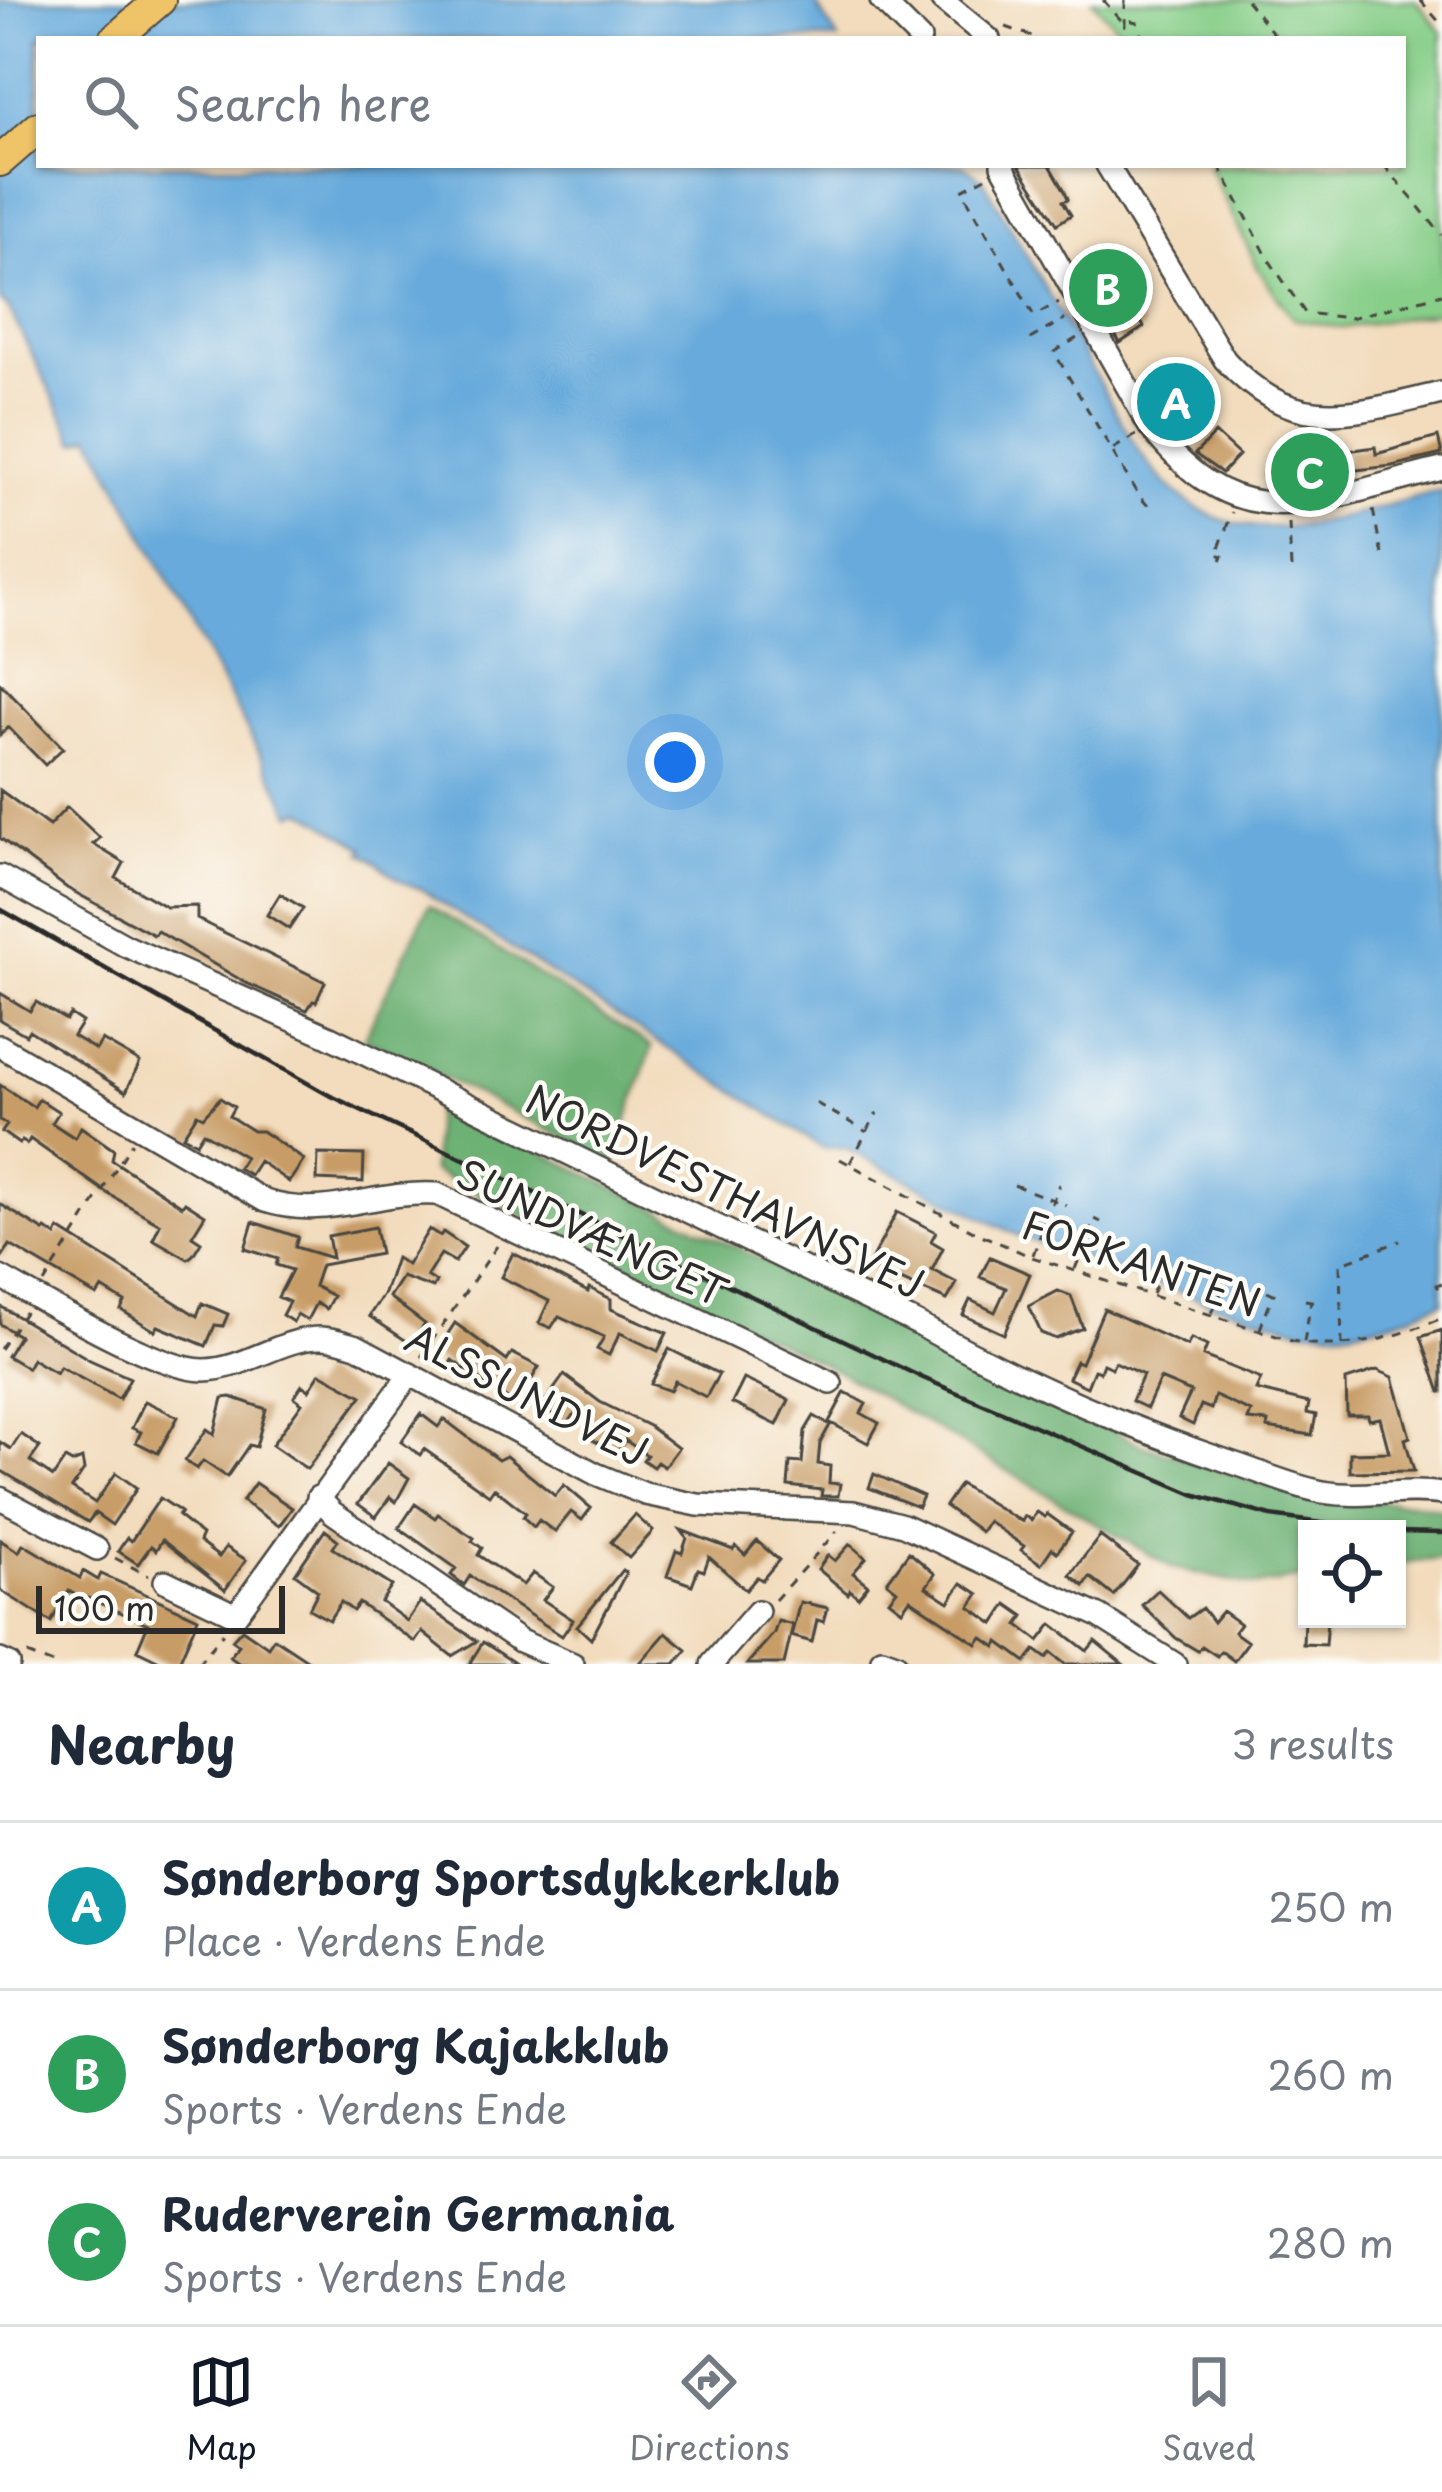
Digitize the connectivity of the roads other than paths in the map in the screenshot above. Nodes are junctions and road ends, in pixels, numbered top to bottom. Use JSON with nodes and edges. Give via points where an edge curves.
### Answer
{"nodes":[{"id":1,"x":160,"y":0,"type":"edge"},
{"id":2,"x":186,"y":0,"type":"edge"},
{"id":3,"x":880,"y":0,"type":"edge"},
{"id":4,"x":942,"y":0,"type":"edge"},
{"id":5,"x":118,"y":36,"type":"edge"},
{"id":6,"x":144,"y":36,"type":"edge"},
{"id":7,"x":917,"y":36,"type":"edge"},
{"id":8,"x":986,"y":36,"type":"edge"},
{"id":9,"x":36,"y":108,"type":"edge"},
{"id":10,"x":36,"y":131,"type":"edge"},
{"id":11,"x":0,"y":138,"type":"edge"},
{"id":12,"x":0,"y":161,"type":"edge"},
{"id":13,"x":1003,"y":168,"type":"edge"},
{"id":14,"x":1109,"y":168,"type":"edge"},
{"id":15,"x":1442,"y":393,"type":"edge"},
{"id":16,"x":1442,"y":470,"type":"edge"},
{"id":17,"x":0,"y":876,"type":"edge"},
{"id":18,"x":0,"y":1046,"type":"edge"},
{"id":19,"x":0,"y":1277,"type":"edge"},
{"id":20,"x":410,"y":1373,"type":"junction"},
{"id":21,"x":830,"y":1384,"type":"dead end"},
{"id":22,"x":1442,"y":1493,"type":"edge"},
{"id":23,"x":318,"y":1497,"type":"junction"},
{"id":24,"x":0,"y":1498,"type":"edge"},
{"id":25,"x":97,"y":1549,"type":"road end"},
{"id":26,"x":165,"y":1581,"type":"road end"},
{"id":27,"x":758,"y":1611,"type":"road end"},
{"id":28,"x":1166,"y":1661,"type":"edge"},
{"id":29,"x":573,"y":1664,"type":"edge"},
{"id":30,"x":712,"y":1664,"type":"edge"}],
"edges":[{"from":1,"to":5,"type":"highway"},
{"from":2,"to":6,"type":"highway"},
{"from":3,"to":7,"type":"street"},
{"from":4,"to":8,"type":"street"},
{"from":9,"to":11,"type":"highway"},
{"from":10,"to":12,"type":"highway"},
{"from":13,"to":16,"type":"street","via":[[1150,427],[1202,481],[1260,505]]},
{"from":14,"to":15,"type":"street","via":[[1247,383],[1306,413],[1343,416]]},
{"from":17,"to":22,"type":"street","name":"NORDVESTHAVNSVEJ","via":[[126,946],[328,1036],[1006,1373],[1150,1435],[1316,1491]]},
{"from":18,"to":21,"type":"street","name":"SUNDVÆNGET","via":[[265,1201],[323,1210],[385,1194],[436,1194]]},
{"from":19,"to":20,"type":"street","name":"ALSSUNDVEJ","via":[[167,1364],[238,1364],[323,1337]]},
{"from":20,"to":23,"type":"street"},
{"from":20,"to":28,"type":"street","name":"ALSSUNDVEJ","via":[[645,1494],[698,1505],[854,1512],[903,1525],[1099,1616]]},
{"from":23,"to":26,"type":"street","via":[[236,1616]]},
{"from":23,"to":29,"type":"street","via":[[520,1641]]},
{"from":24,"to":25,"type":"street"},
{"from":27,"to":30,"type":"street"}]}
